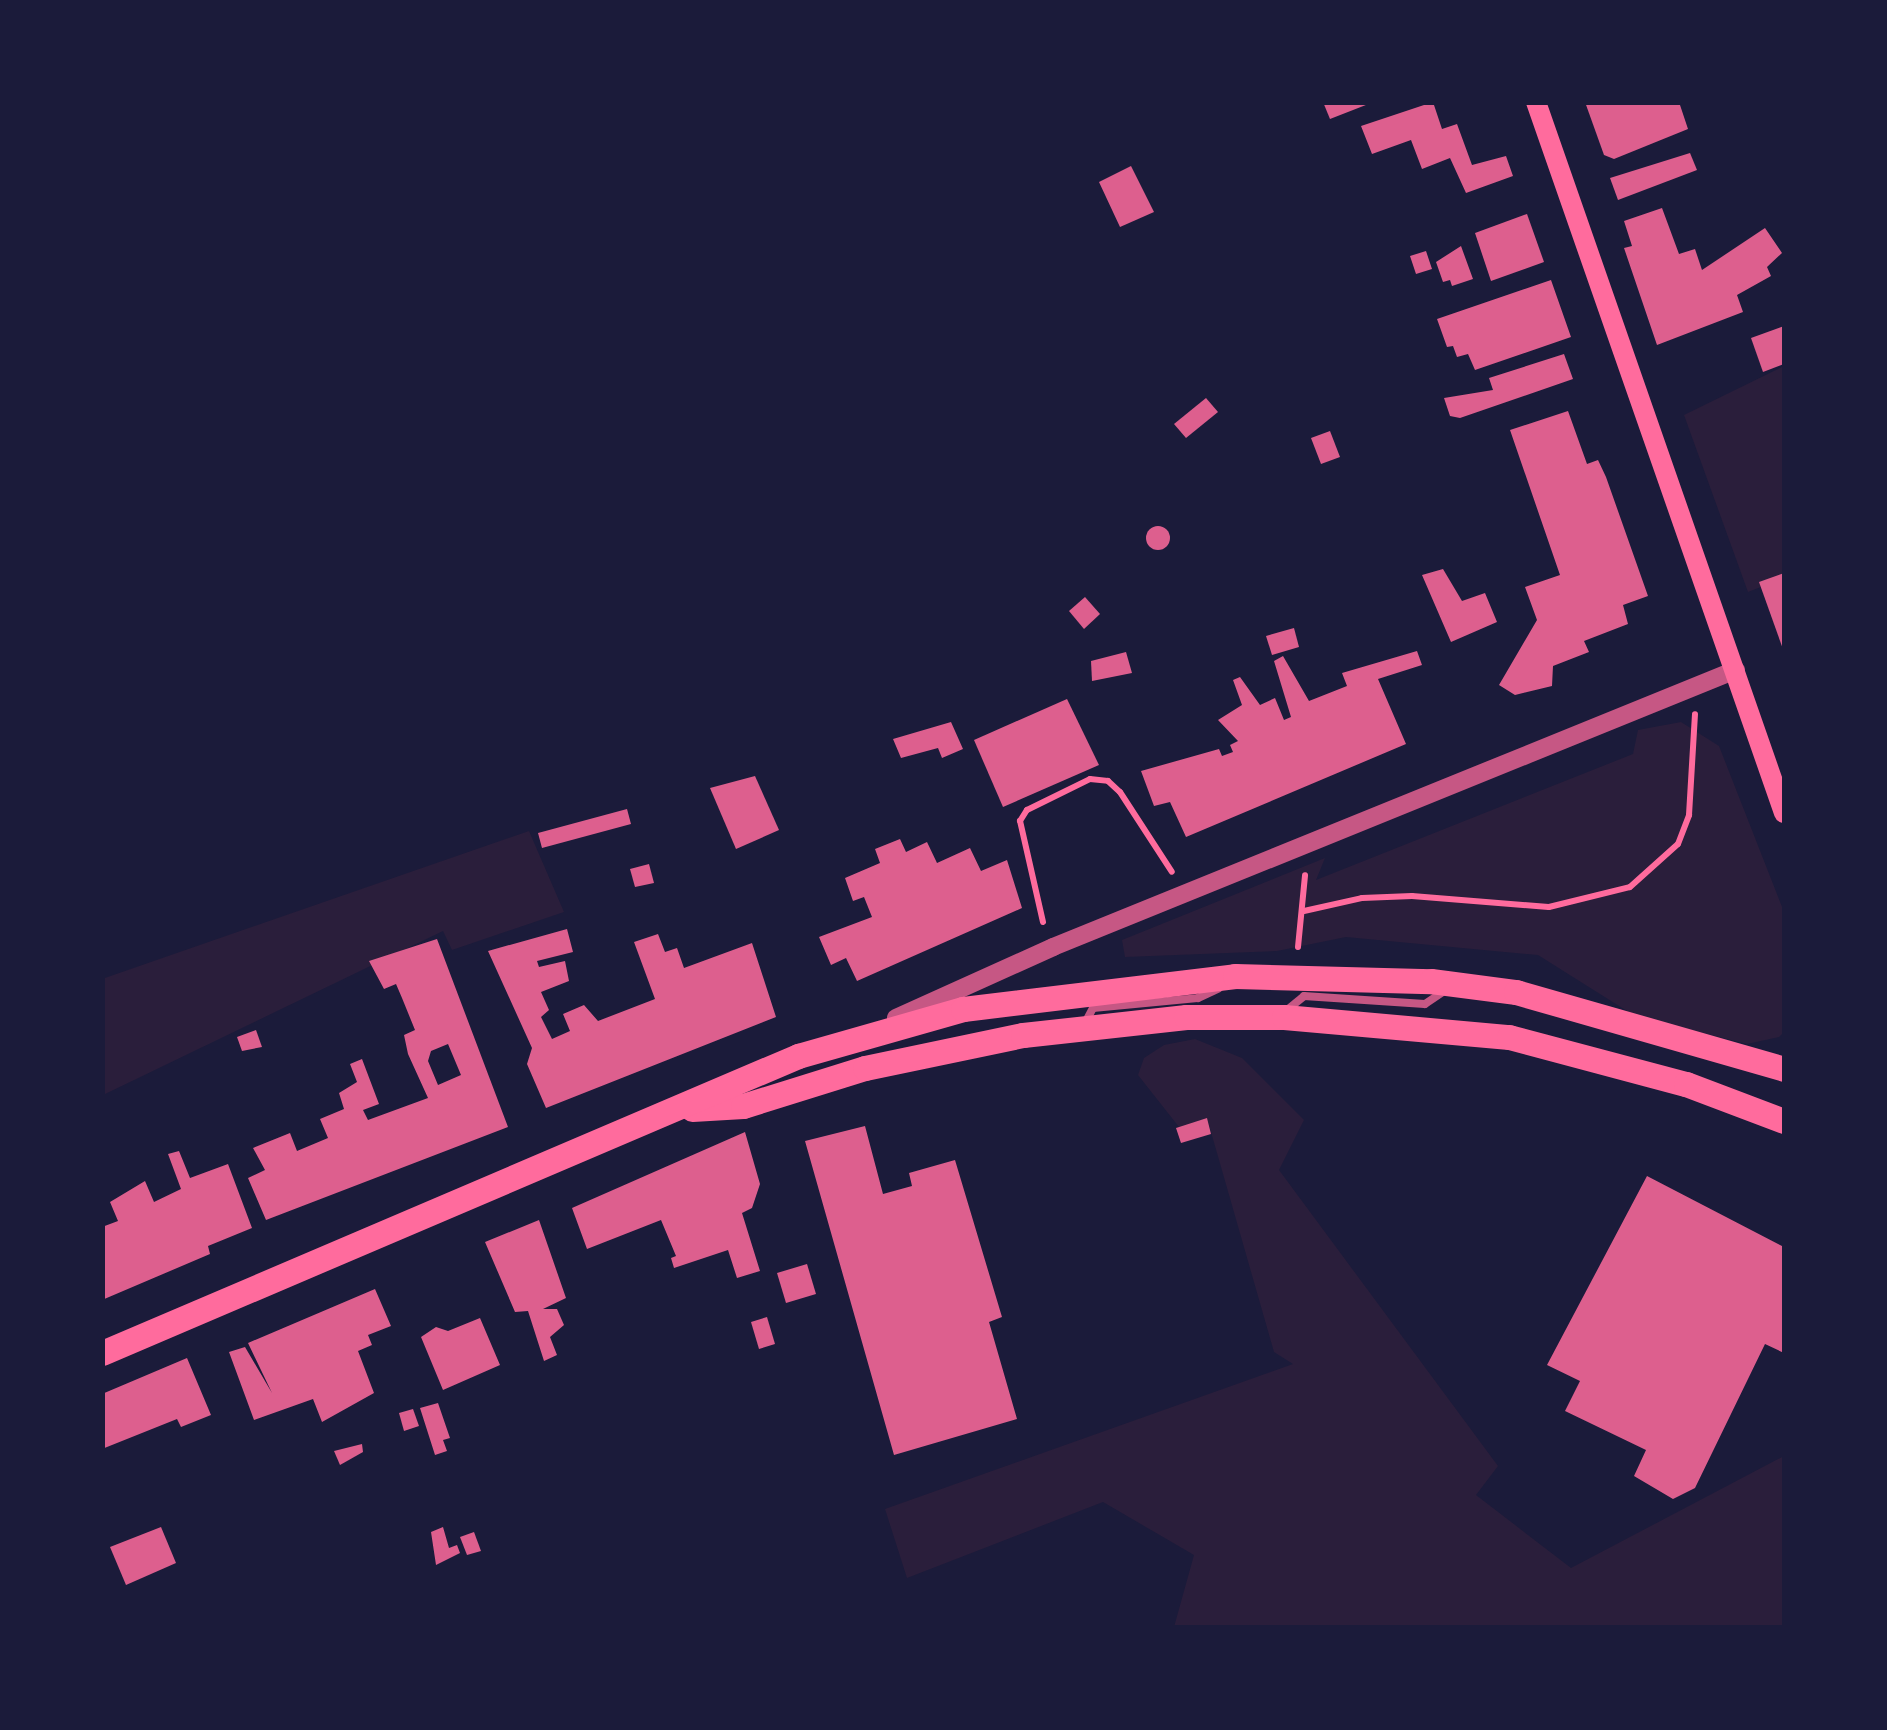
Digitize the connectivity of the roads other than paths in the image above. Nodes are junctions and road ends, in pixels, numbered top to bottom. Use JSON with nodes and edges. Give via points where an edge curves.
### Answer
{"nodes":[{"id":1,"x":1536,"y":102,"type":"edge"},
{"id":2,"x":1736,"y":670,"type":"junction"},
{"id":3,"x":1784,"y":813,"type":"edge"},
{"id":4,"x":1235,"y":976,"type":"junction"},
{"id":5,"x":1454,"y":984,"type":"junction"},
{"id":6,"x":1284,"y":1017,"type":"junction"},
{"id":7,"x":1084,"y":1027,"type":"junction"},
{"id":8,"x":867,"y":1032,"type":"junction"},
{"id":9,"x":1784,"y":1069,"type":"edge"},
{"id":10,"x":686,"y":1108,"type":"junction"},
{"id":11,"x":1784,"y":1121,"type":"edge"},
{"id":12,"x":102,"y":1353,"type":"edge"}],
"edges":[{"from":1,"to":2,"type":"main road"},
{"from":2,"to":3,"type":"main road"},
{"from":2,"to":8,"type":"street","via":[[1054,947]]},
{"from":4,"to":5,"type":"main road","via":[[1301,973]]},
{"from":4,"to":7,"type":"lane","via":[[1198,998],[1093,1008]]},
{"from":4,"to":8,"type":"main road","via":[[1031,998]]},
{"from":5,"to":6,"type":"lane","via":[[1425,1004],[1304,996]]},
{"from":5,"to":9,"type":"main road","via":[[1561,1004]]},
{"from":6,"to":7,"type":"main road"},
{"from":6,"to":11,"type":"main road","via":[[1509,1037],[1686,1084]]},
{"from":7,"to":10,"type":"main road","via":[[865,1068],[743,1106]]},
{"from":8,"to":10,"type":"main road","via":[[741,1079]]},
{"from":10,"to":12,"type":"main road"}]}
